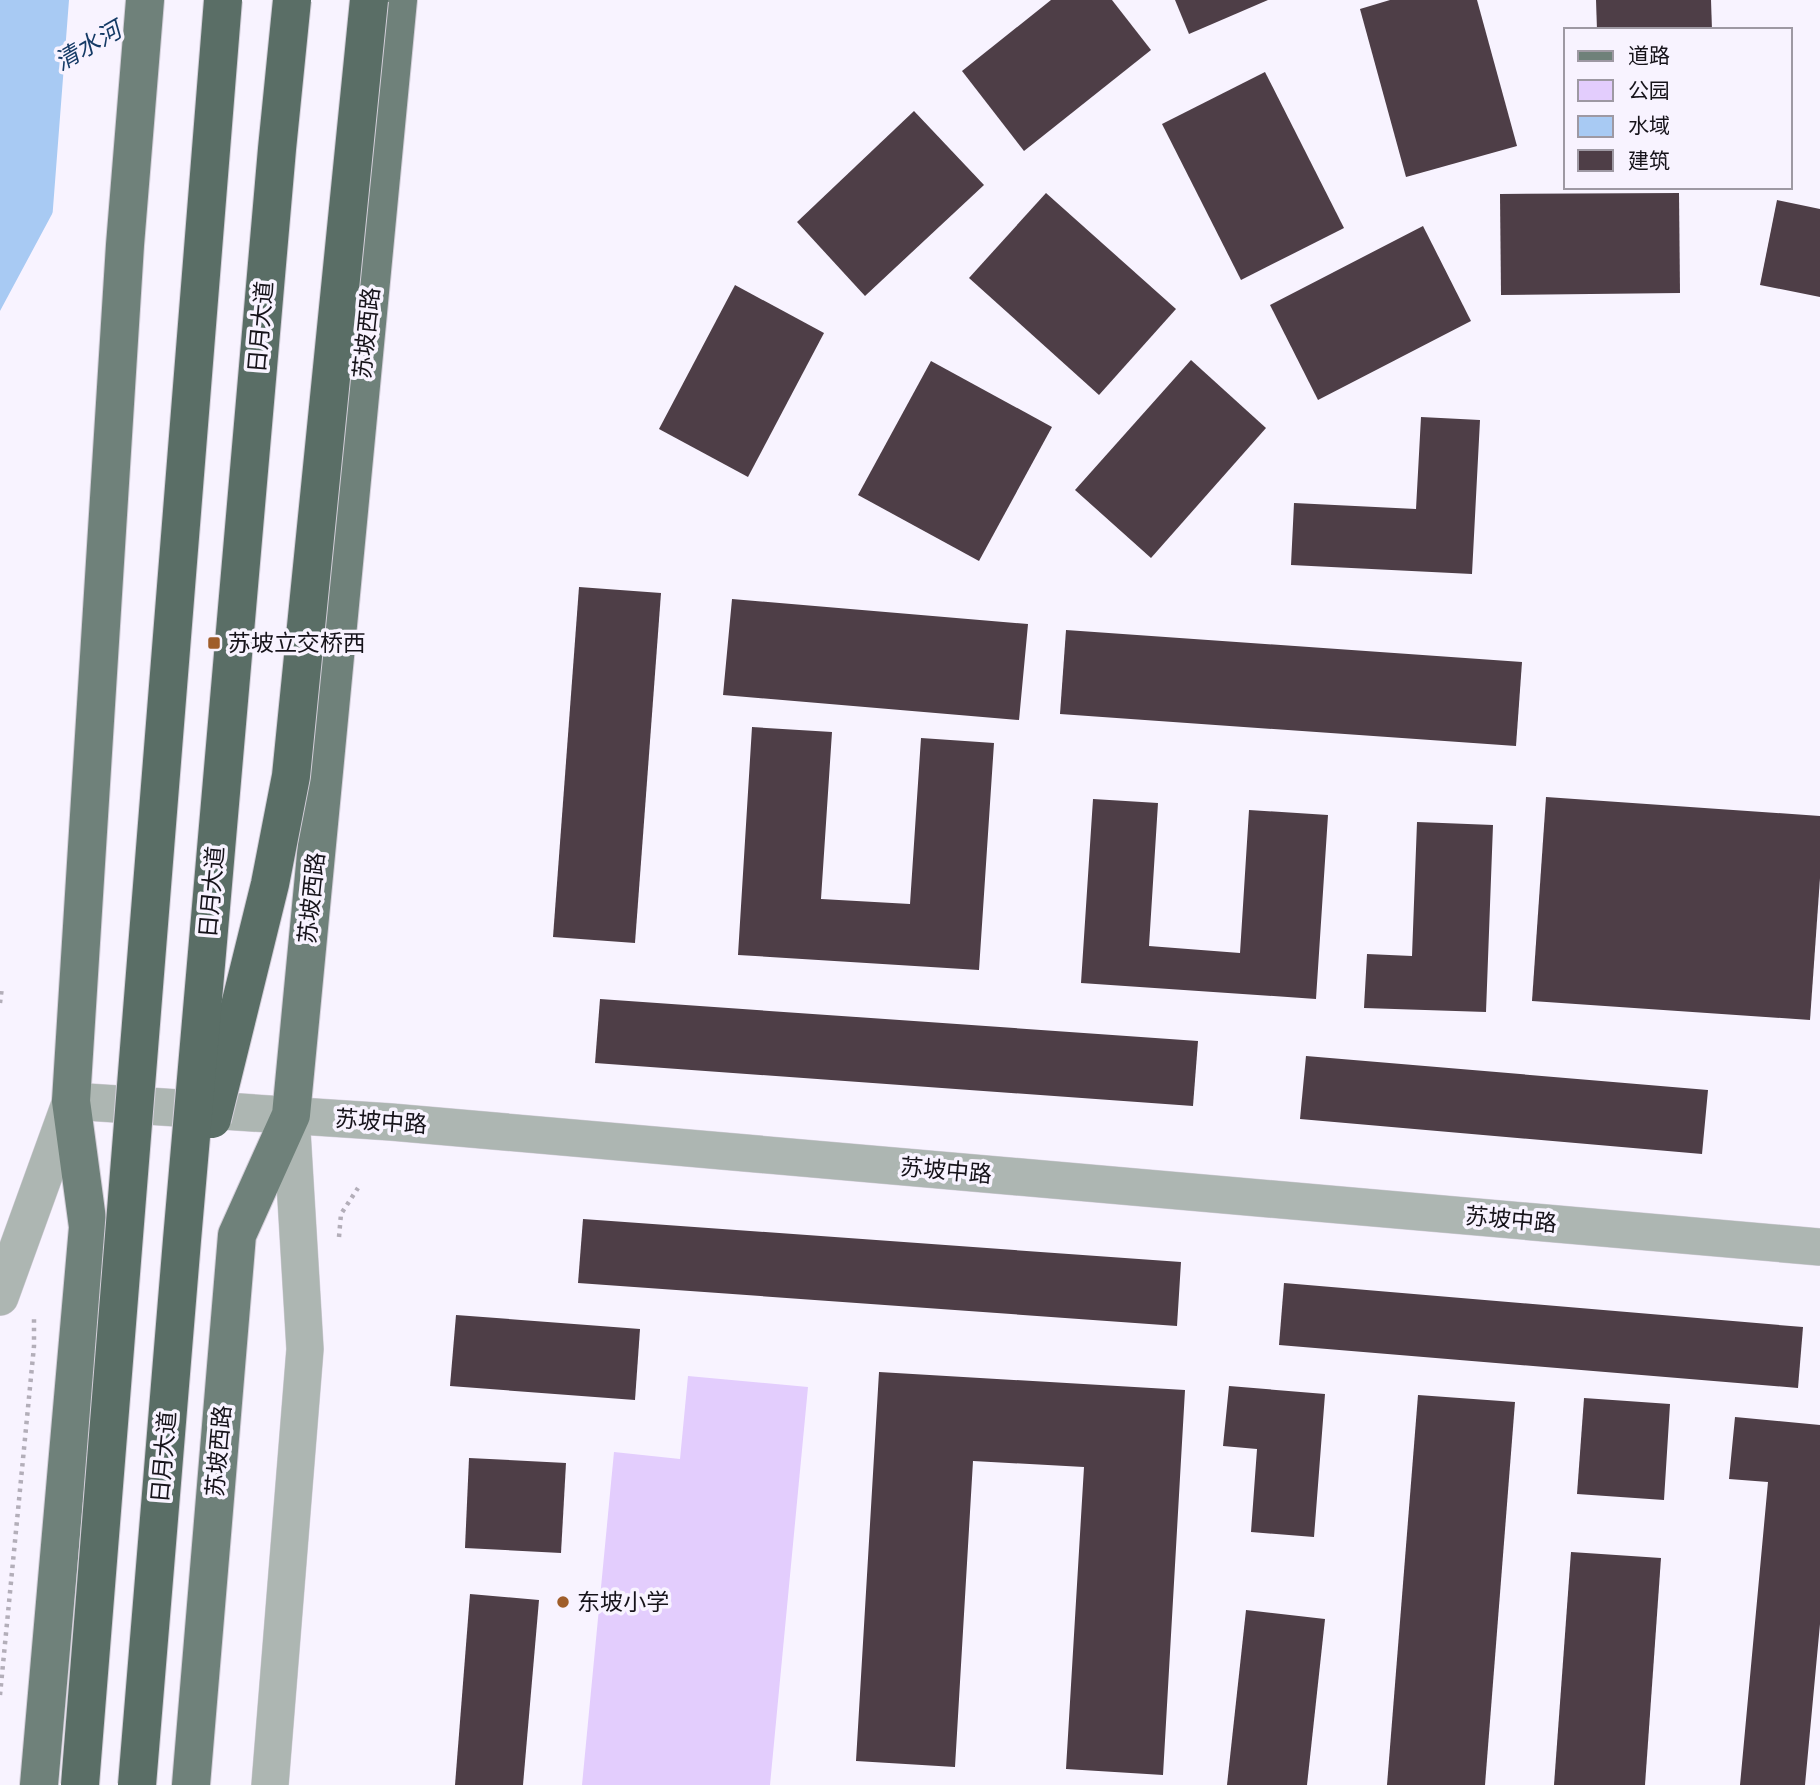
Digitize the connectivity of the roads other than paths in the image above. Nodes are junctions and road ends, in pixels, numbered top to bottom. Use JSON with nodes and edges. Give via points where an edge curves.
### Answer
{"nodes":[{"id":1,"x":145,"y":0,"type":"edge"},
{"id":2,"x":223,"y":0,"type":"edge"},
{"id":3,"x":292,"y":0,"type":"edge"},
{"id":4,"x":369,"y":0,"type":"edge"},
{"id":5,"x":398,"y":0,"type":"edge"},
{"id":6,"x":71,"y":1101,"type":"junction"},
{"id":7,"x":291,"y":1115,"type":"junction"},
{"id":8,"x":182,"y":1240,"type":"junction"},
{"id":9,"x":1820,"y":1247,"type":"edge"},
{"id":10,"x":17,"y":1302,"type":"edge"},
{"id":11,"x":39,"y":1785,"type":"edge"},
{"id":12,"x":80,"y":1785,"type":"edge"},
{"id":13,"x":137,"y":1785,"type":"edge"},
{"id":14,"x":191,"y":1785,"type":"edge"},
{"id":15,"x":270,"y":1785,"type":"edge"}],
"edges":[{"from":1,"to":6,"type":"main road","via":[[125,245]]},
{"from":2,"to":12,"type":"highway","bridge":true},
{"from":3,"to":8,"type":"highway","name":"日月大道","bridge":true},
{"from":4,"to":8,"type":"highway","bridge":true,"via":[[291,776],[270,884]]},
{"from":5,"to":7,"type":"main road","name":"苏坡西路"},
{"from":6,"to":7,"type":"street","name":"苏坡中路"},
{"from":6,"to":10,"type":"street"},
{"from":6,"to":11,"type":"main road","via":[[88,1227]]},
{"from":7,"to":9,"type":"street","name":"苏坡中路"},
{"from":7,"to":14,"type":"main road","name":"苏坡西路","via":[[237,1235]]},
{"from":7,"to":15,"type":"street","via":[[305,1349]]},
{"from":8,"to":13,"type":"highway","name":"日月大道","bridge":true}]}
